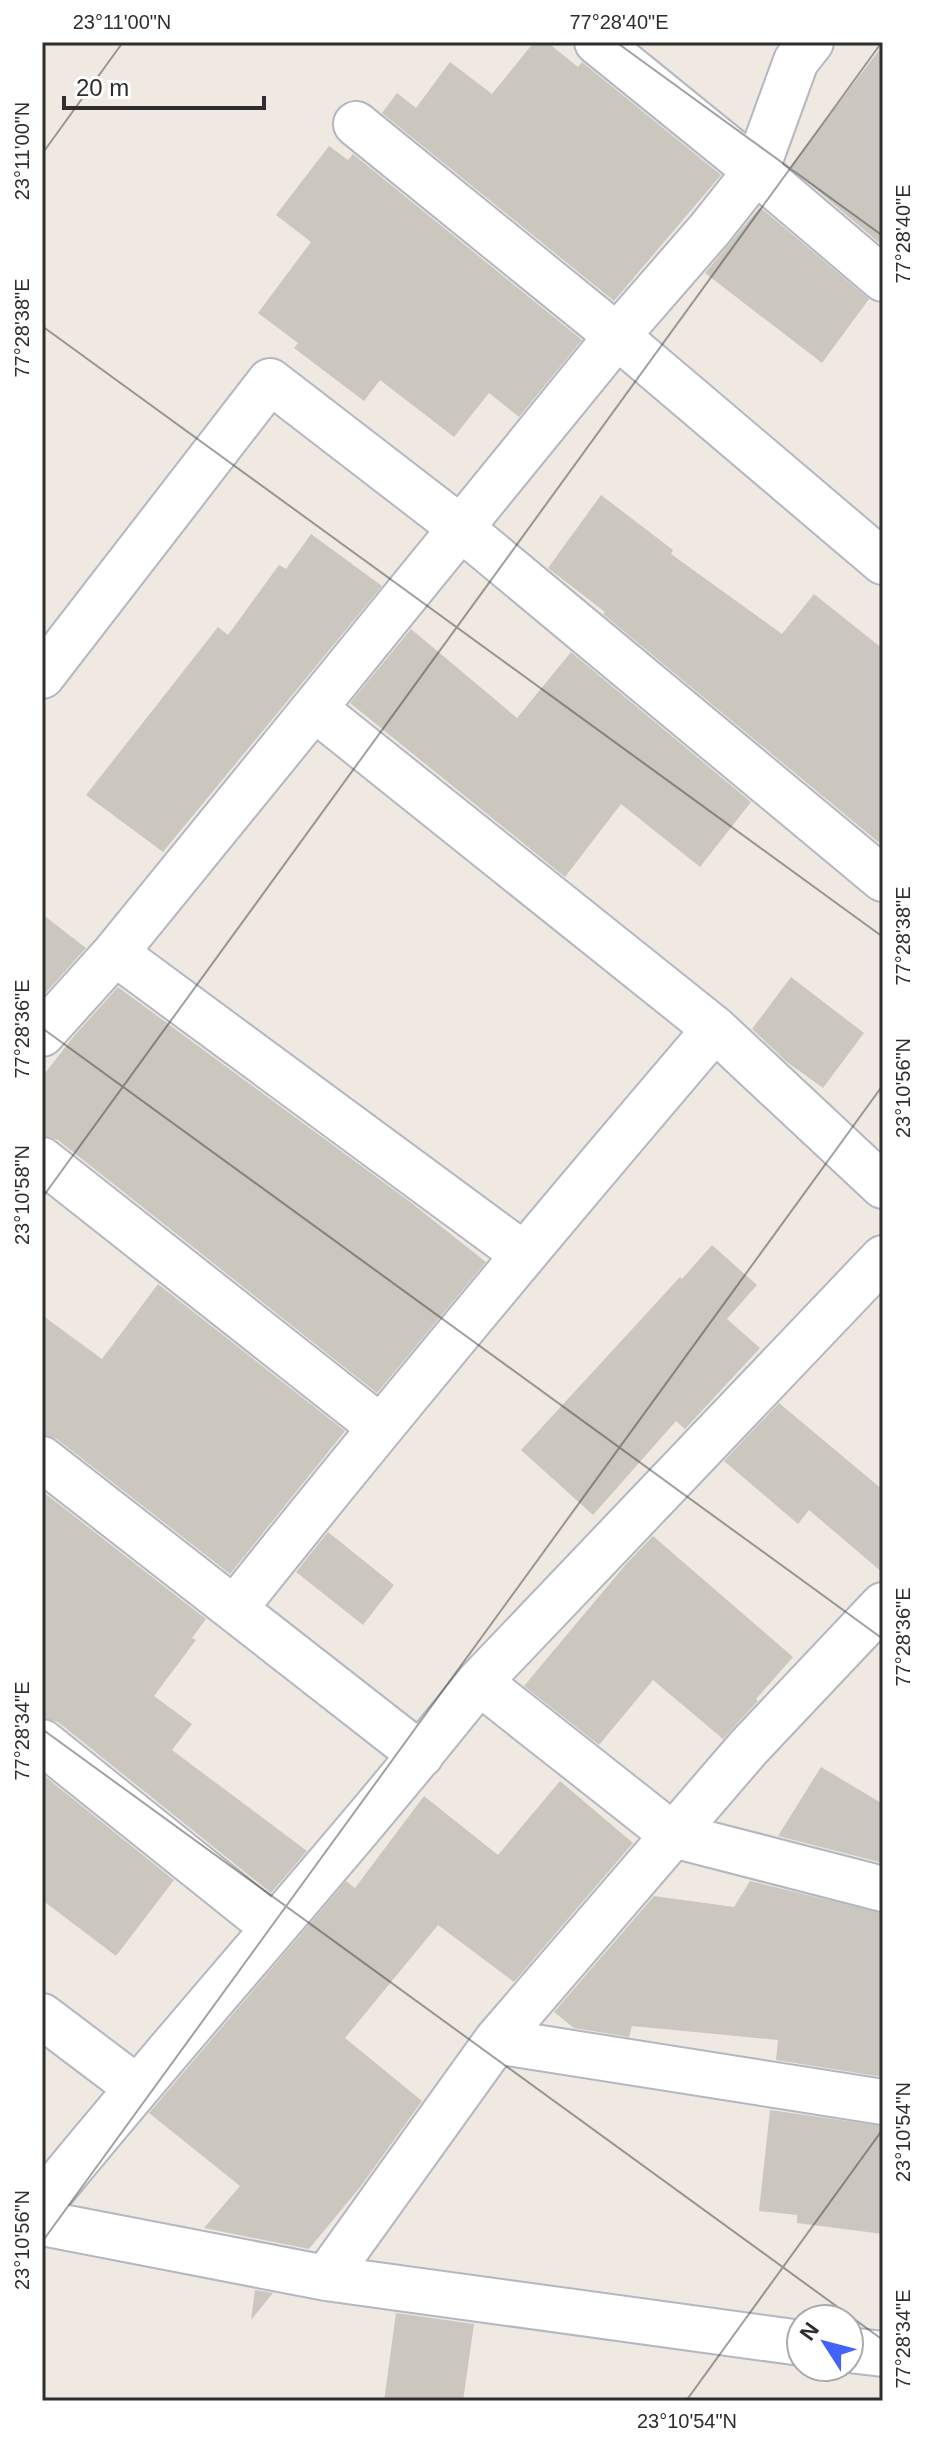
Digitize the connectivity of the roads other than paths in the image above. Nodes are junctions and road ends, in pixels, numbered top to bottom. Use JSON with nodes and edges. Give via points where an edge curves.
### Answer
{"nodes":[{"id":1,"x":597,"y":42,"type":"edge"},
{"id":2,"x":811,"y":42,"type":"edge"},
{"id":3,"x":356,"y":124,"type":"dead end"},
{"id":4,"x":756,"y":171,"type":"junction"},
{"id":5,"x":883,"y":279,"type":"edge"},
{"id":6,"x":617,"y":336,"type":"junction"},
{"id":7,"x":462,"y":529,"type":"junction"},
{"id":8,"x":883,"y":562,"type":"edge"},
{"id":9,"x":42,"y":676,"type":"edge"},
{"id":10,"x":315,"y":709,"type":"junction"},
{"id":11,"x":883,"y":879,"type":"edge"},
{"id":12,"x":115,"y":953,"type":"junction"},
{"id":13,"x":715,"y":1029,"type":"junction"},
{"id":14,"x":42,"y":1034,"type":"edge"},
{"id":15,"x":42,"y":1160,"type":"edge"},
{"id":16,"x":883,"y":1186,"type":"edge"},
{"id":17,"x":523,"y":1254,"type":"junction"},
{"id":18,"x":883,"y":1258,"type":"edge"},
{"id":19,"x":380,"y":1427,"type":"junction"},
{"id":20,"x":42,"y":1459,"type":"edge"},
{"id":21,"x":883,"y":1605,"type":"edge"},
{"id":22,"x":235,"y":1608,"type":"junction"},
{"id":23,"x":479,"y":1682,"type":"junction"},
{"id":24,"x":42,"y":1742,"type":"edge"},
{"id":25,"x":421,"y":1755,"type":"junction"},
{"id":26,"x":673,"y":1835,"type":"junction"},
{"id":27,"x":883,"y":1889,"type":"edge"},
{"id":28,"x":274,"y":1928,"type":"junction"},
{"id":29,"x":42,"y":2016,"type":"edge"},
{"id":30,"x":496,"y":2041,"type":"junction"},
{"id":31,"x":136,"y":2087,"type":"junction"},
{"id":32,"x":883,"y":2102,"type":"edge"},
{"id":33,"x":42,"y":2203,"type":"edge"},
{"id":34,"x":42,"y":2223,"type":"edge"},
{"id":35,"x":326,"y":2278,"type":"junction"},
{"id":36,"x":785,"y":2341,"type":"edge"}],
"edges":[{"from":1,"to":4,"type":"street"},
{"from":2,"to":4,"type":"street","via":[[796,61]]},
{"from":3,"to":6,"type":"street"},
{"from":4,"to":5,"type":"street"},
{"from":4,"to":6,"type":"street"},
{"from":6,"to":7,"type":"street"},
{"from":6,"to":8,"type":"street"},
{"from":7,"to":9,"type":"street","via":[[270,381]]},
{"from":7,"to":10,"type":"street"},
{"from":7,"to":11,"type":"street"},
{"from":10,"to":12,"type":"street"},
{"from":10,"to":13,"type":"street"},
{"from":12,"to":14,"type":"street"},
{"from":12,"to":17,"type":"street"},
{"from":13,"to":16,"type":"street"},
{"from":13,"to":17,"type":"street"},
{"from":15,"to":19,"type":"street"},
{"from":17,"to":19,"type":"street"},
{"from":18,"to":23,"type":"street"},
{"from":19,"to":22,"type":"street"},
{"from":20,"to":22,"type":"street"},
{"from":21,"to":26,"type":"street"},
{"from":22,"to":25,"type":"street"},
{"from":23,"to":25,"type":"street"},
{"from":23,"to":26,"type":"street"},
{"from":24,"to":28,"type":"street"},
{"from":25,"to":28,"type":"street"},
{"from":26,"to":27,"type":"street"},
{"from":26,"to":30,"type":"street"},
{"from":28,"to":31,"type":"street"},
{"from":29,"to":31,"type":"street"},
{"from":30,"to":32,"type":"street"},
{"from":30,"to":35,"type":"street"},
{"from":31,"to":33,"type":"street"},
{"from":34,"to":35,"type":"street"},
{"from":35,"to":36,"type":"street"}]}
